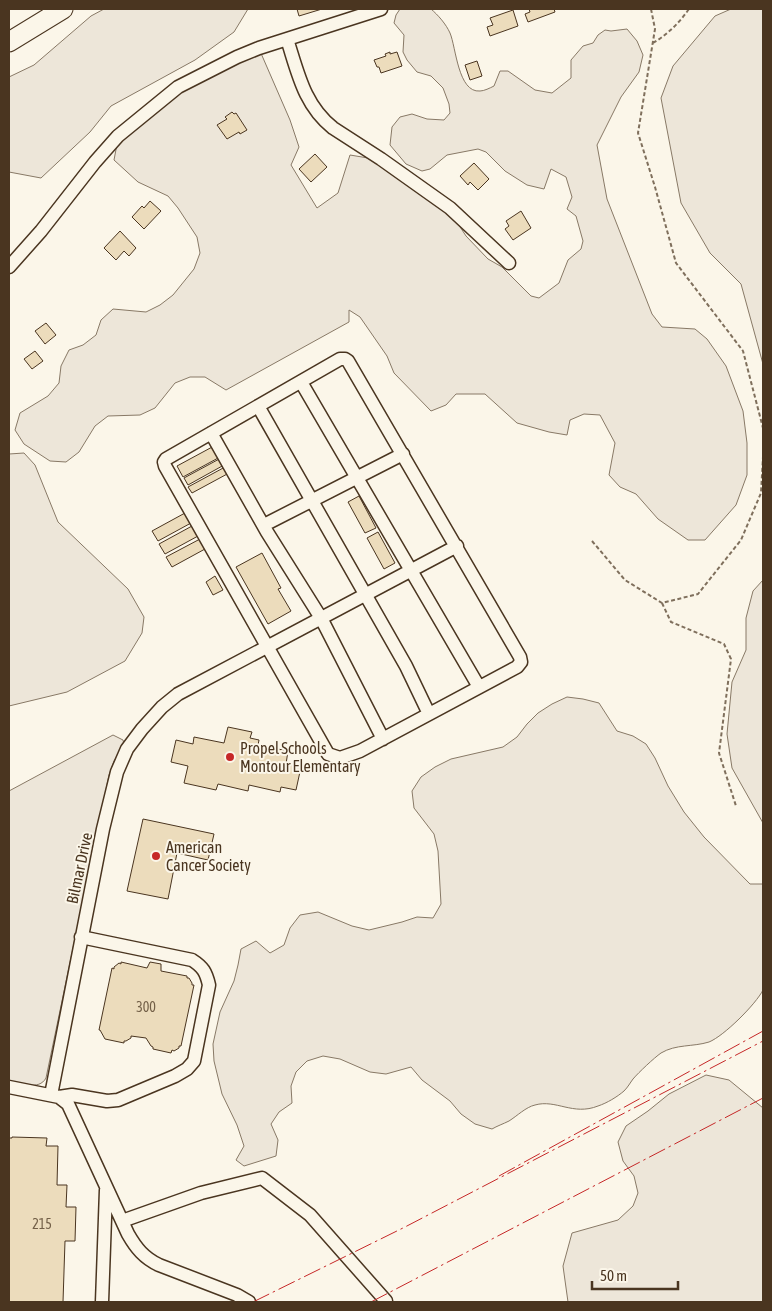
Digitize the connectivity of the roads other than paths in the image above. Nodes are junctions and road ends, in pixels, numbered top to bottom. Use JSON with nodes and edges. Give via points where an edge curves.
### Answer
{"nodes":[{"id":1,"x":63,"y":9,"type":"edge"},
{"id":2,"x":381,"y":9,"type":"edge"},
{"id":3,"x":287,"y":39,"type":"junction"},
{"id":4,"x":9,"y":42,"type":"edge"},
{"id":5,"x":509,"y":263,"type":"dead end"},
{"id":6,"x":9,"y":267,"type":"edge"},
{"id":7,"x":301,"y":382,"type":"junction"},
{"id":8,"x":258,"y":406,"type":"junction"},
{"id":9,"x":211,"y":433,"type":"junction"},
{"id":10,"x":403,"y":454,"type":"junction"},
{"id":11,"x":357,"y":478,"type":"junction"},
{"id":12,"x":312,"y":501,"type":"junction"},
{"id":13,"x":264,"y":526,"type":"junction"},
{"id":14,"x":457,"y":546,"type":"junction"},
{"id":15,"x":411,"y":570,"type":"junction"},
{"id":16,"x":366,"y":595,"type":"junction"},
{"id":17,"x":321,"y":618,"type":"junction"},
{"id":18,"x":267,"y":647,"type":"junction"},
{"id":19,"x":479,"y":687,"type":"junction"},
{"id":20,"x":429,"y":714,"type":"junction"},
{"id":21,"x":383,"y":739,"type":"junction"},
{"id":22,"x":81,"y":937,"type":"junction"},
{"id":23,"x":9,"y":1087,"type":"edge"},
{"id":24,"x":55,"y":1096,"type":"junction"},
{"id":25,"x":106,"y":1188,"type":"junction"},
{"id":26,"x":122,"y":1221,"type":"junction"},
{"id":27,"x":102,"y":1302,"type":"edge"},
{"id":28,"x":249,"y":1302,"type":"edge"},
{"id":29,"x":384,"y":1302,"type":"edge"}],
"edges":[{"from":1,"to":4,"type":"highway"},
{"from":2,"to":3,"type":"street"},
{"from":3,"to":5,"type":"street","via":[[305,94],[318,115],[450,208]]},
{"from":3,"to":6,"type":"street","via":[[237,57],[178,87],[118,136]]},
{"from":7,"to":8,"type":"street"},
{"from":7,"to":10,"type":"street","via":[[340,359],[348,361]]},
{"from":7,"to":11,"type":"street"},
{"from":8,"to":9,"type":"street"},
{"from":8,"to":12,"type":"street"},
{"from":9,"to":13,"type":"street"},
{"from":9,"to":18,"type":"street","via":[[166,459],[165,466]]},
{"from":10,"to":11,"type":"street"},
{"from":10,"to":14,"type":"street"},
{"from":11,"to":12,"type":"street"},
{"from":11,"to":15,"type":"street"},
{"from":12,"to":13,"type":"street"},
{"from":12,"to":16,"type":"street"},
{"from":13,"to":17,"type":"street"},
{"from":14,"to":15,"type":"street","name":"Bilmar Drive"},
{"from":14,"to":19,"type":"street","via":[[520,657],[517,667]]},
{"from":15,"to":16,"type":"street","name":"Bilmar Drive"},
{"from":15,"to":19,"type":"street"},
{"from":16,"to":17,"type":"street","name":"Bilmar Drive"},
{"from":16,"to":20,"type":"street"},
{"from":17,"to":18,"type":"street","name":"Bilmar Drive"},
{"from":17,"to":21,"type":"street"},
{"from":18,"to":21,"type":"street","via":[[328,754],[340,758]]},
{"from":18,"to":22,"type":"street","name":"Bilmar Drive","via":[[178,694],[142,729],[127,749],[106,820]]},
{"from":19,"to":20,"type":"street"},
{"from":20,"to":21,"type":"street"},
{"from":22,"to":24,"type":"street","name":"Bilmar Drive"},
{"from":22,"to":24,"type":"street","via":[[192,960],[207,974],[209,985],[194,1061],[187,1069],[118,1100],[107,1102],[72,1095]]},
{"from":23,"to":24,"type":"street"},
{"from":24,"to":25,"type":"street","via":[[68,1104]]},
{"from":25,"to":26,"type":"street"},
{"from":25,"to":27,"type":"street"},
{"from":26,"to":28,"type":"street","via":[[134,1245],[150,1261]]},
{"from":26,"to":29,"type":"street","via":[[202,1193],[262,1178],[310,1215]]}]}
